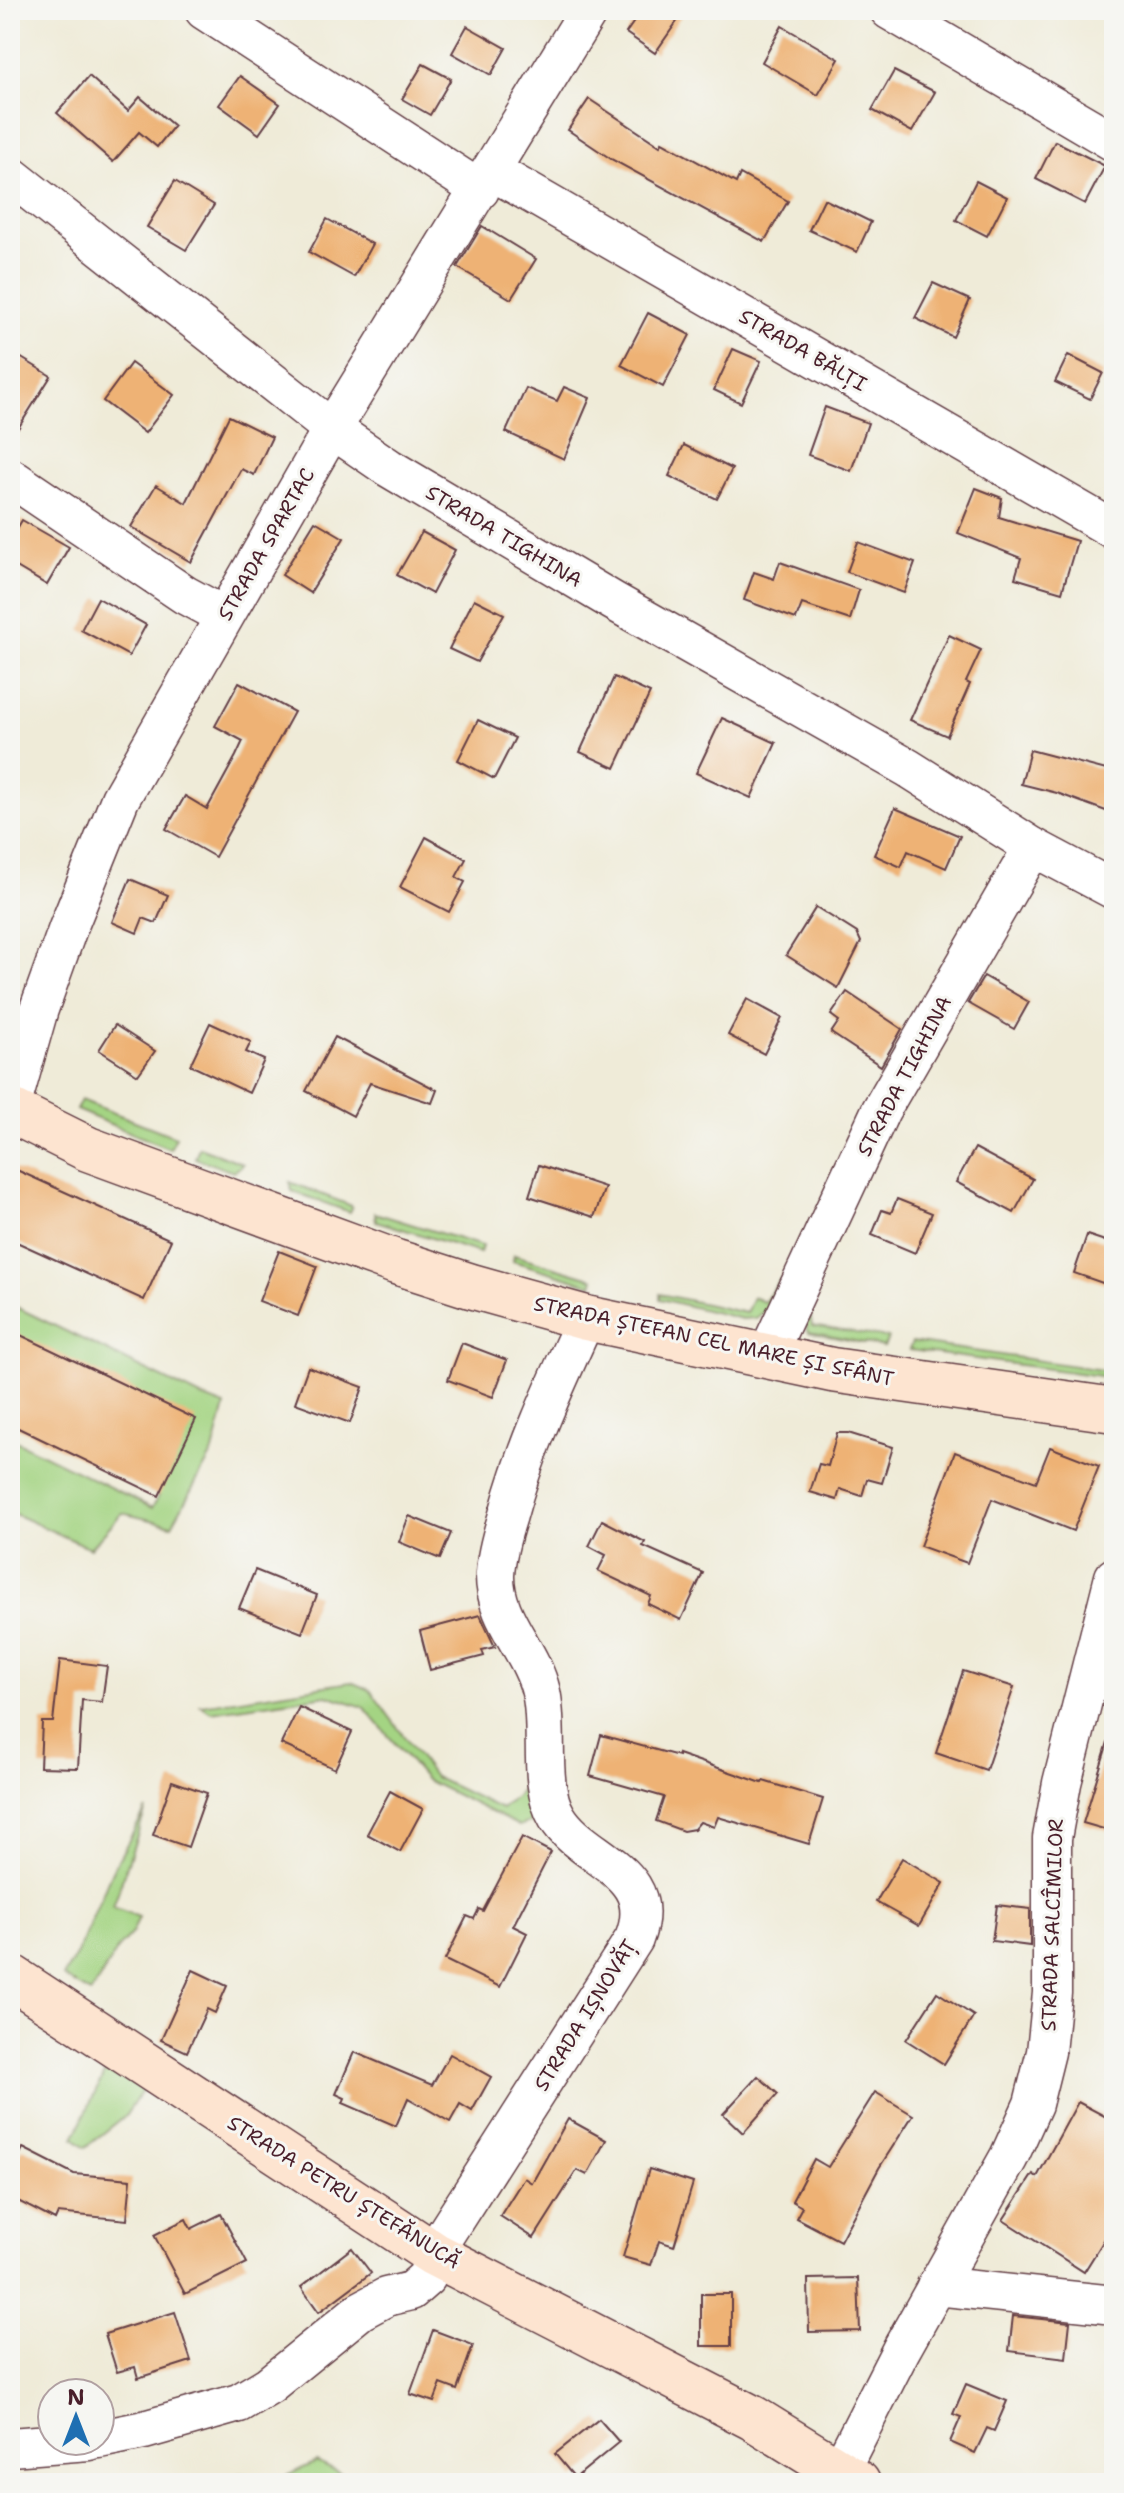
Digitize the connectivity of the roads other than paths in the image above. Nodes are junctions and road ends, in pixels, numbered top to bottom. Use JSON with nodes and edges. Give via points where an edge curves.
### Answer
{"nodes":[{"id":1,"x":204,"y":10,"type":"edge"},
{"id":2,"x":589,"y":10,"type":"edge"},
{"id":3,"x":889,"y":10,"type":"edge"},
{"id":4,"x":1114,"y":142,"type":"edge"},
{"id":5,"x":10,"y":175,"type":"edge"},
{"id":6,"x":486,"y":181,"type":"junction"},
{"id":7,"x":332,"y":429,"type":"junction"},
{"id":8,"x":10,"y":477,"type":"edge"},
{"id":9,"x":1114,"y":530,"type":"edge"},
{"id":10,"x":224,"y":616,"type":"junction"},
{"id":11,"x":1033,"y":847,"type":"junction"},
{"id":12,"x":1114,"y":890,"type":"edge"},
{"id":13,"x":10,"y":1110,"type":"edge"},
{"id":14,"x":586,"y":1318,"type":"junction"},
{"id":15,"x":767,"y":1355,"type":"junction"},
{"id":16,"x":1114,"y":1410,"type":"edge"},
{"id":17,"x":1114,"y":1577,"type":"edge"},
{"id":18,"x":10,"y":1976,"type":"edge"},
{"id":19,"x":434,"y":2254,"type":"junction"},
{"id":20,"x":936,"y":2286,"type":"junction"},
{"id":21,"x":1114,"y":2305,"type":"edge"},
{"id":22,"x":116,"y":2436,"type":"edge"},
{"id":23,"x":36,"y":2445,"type":"edge"},
{"id":24,"x":10,"y":2447,"type":"edge"},
{"id":25,"x":849,"y":2477,"type":"edge"}],
"edges":[{"from":1,"to":6,"type":"street","name":"STRADA BĂLȚI"},
{"from":2,"to":6,"type":"street","name":"STRADA SPARTAC"},
{"from":3,"to":4,"type":"street"},
{"from":5,"to":7,"type":"street","name":"STRADA TIGHINA"},
{"from":6,"to":7,"type":"street","name":"STRADA SPARTAC"},
{"from":6,"to":9,"type":"street","name":"STRADA BĂLȚI"},
{"from":7,"to":10,"type":"street","name":"STRADA SPARTAC"},
{"from":7,"to":11,"type":"street","name":"STRADA TIGHINA","via":[[389,468],[908,768]]},
{"from":8,"to":10,"type":"street"},
{"from":10,"to":13,"type":"street","name":"STRADA SPARTAC","via":[[120,799],[39,1009]]},
{"from":11,"to":12,"type":"street","name":"STRADA TIGHINA"},
{"from":11,"to":15,"type":"street","name":"STRADA TIGHINA","via":[[881,1110]]},
{"from":13,"to":14,"type":"main road","name":"STRADA ȘTEFAN CEL MARE ȘI SFÂNT","via":[[88,1149],[266,1215],[471,1286]]},
{"from":14,"to":15,"type":"main road","name":"STRADA ȘTEFAN CEL MARE ȘI SFÂNT"},
{"from":14,"to":19,"type":"street","name":"STRADA IȘNOVĂȚ","via":[[515,1489],[495,1575],[503,1618],[540,1689],[548,1796],[572,1834],[622,1873],[635,1892],[640,1923]]},
{"from":15,"to":16,"type":"main road","name":"STRADA ȘTEFAN CEL MARE ȘI SFÂNT","via":[[897,1381]]},
{"from":17,"to":20,"type":"street","name":"STRADA SALCÎMILOR","via":[[1052,1838],[1052,1993],[1046,2052],[1033,2104]]},
{"from":18,"to":19,"type":"main road","name":"STRADA PETRU ȘTEFĂNUCĂ"},
{"from":19,"to":22,"type":"street","name":"STRADA IȘNOVĂȚ","via":[[427,2277],[411,2291],[360,2311],[239,2403]]},
{"from":19,"to":25,"type":"main road","name":"STRADA PETRU ȘTEFĂNUCĂ","via":[[753,2418]]},
{"from":20,"to":21,"type":"street"},
{"from":20,"to":25,"type":"street","name":"STRADA SALCÎMILOR"},
{"from":23,"to":24,"type":"street"}]}
